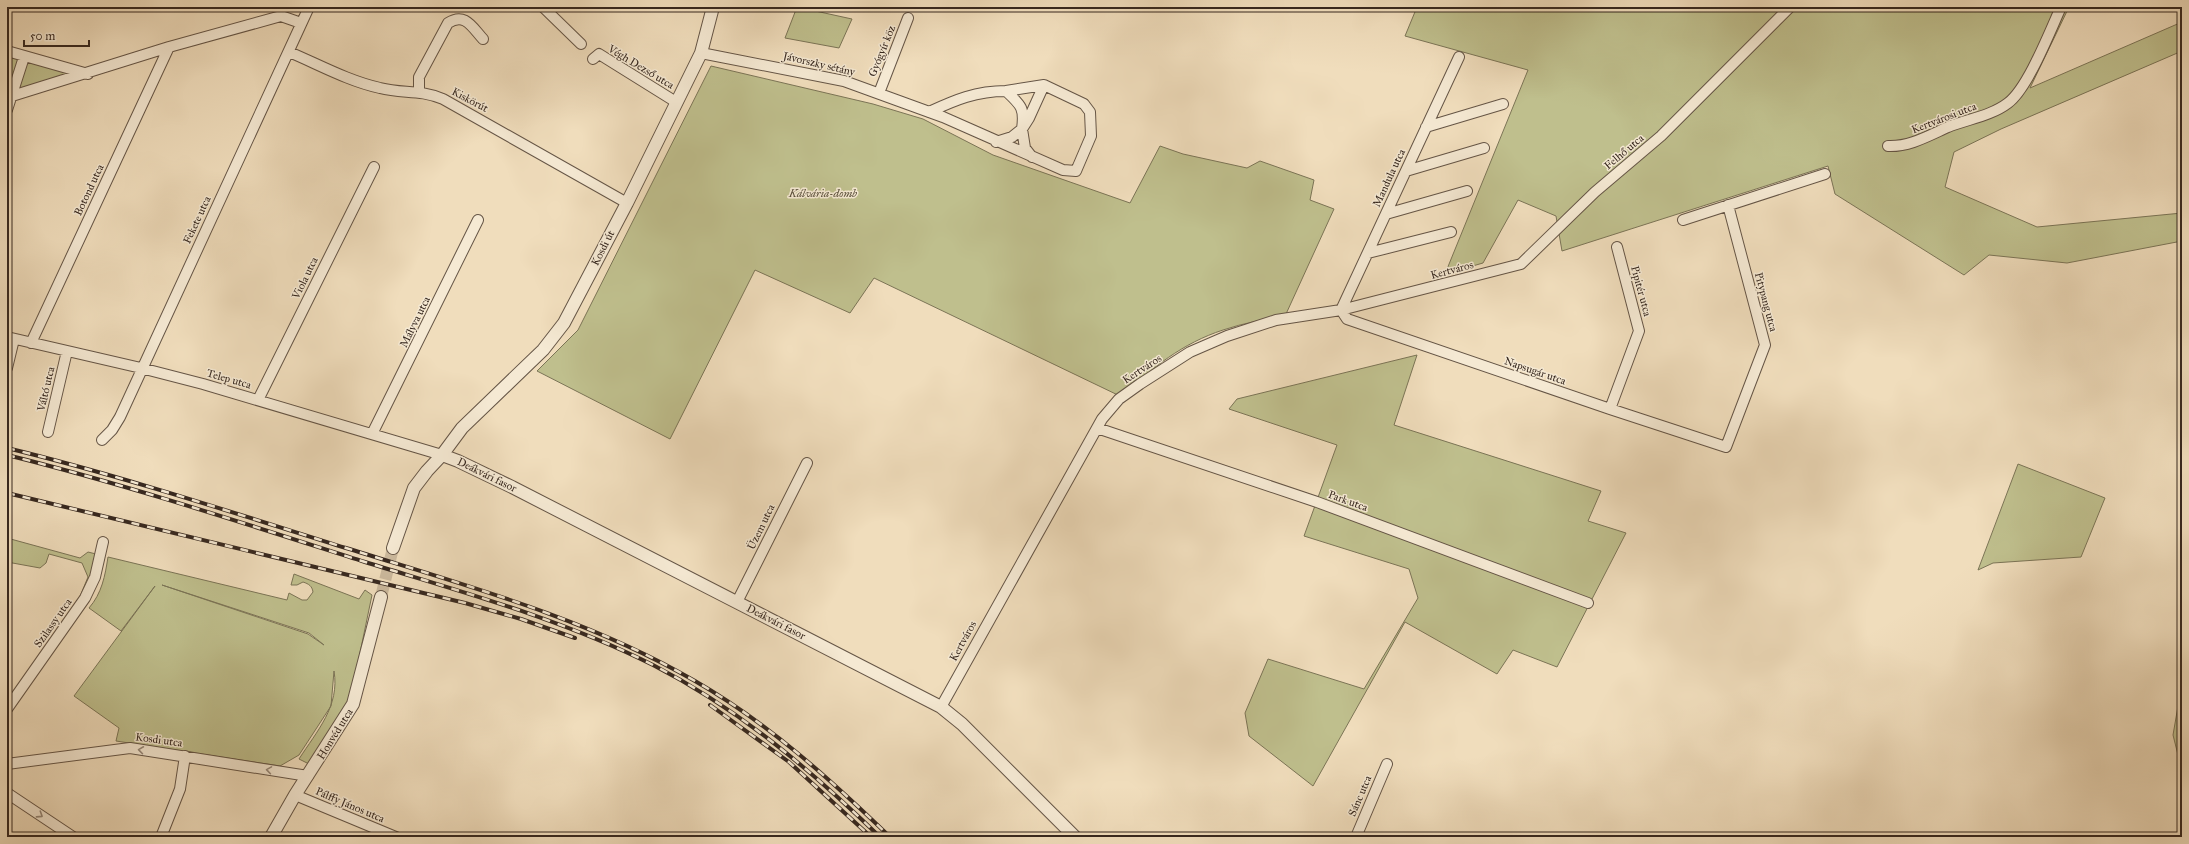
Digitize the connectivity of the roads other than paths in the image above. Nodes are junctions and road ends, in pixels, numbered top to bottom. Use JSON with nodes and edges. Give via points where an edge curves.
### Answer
{"nodes":[{"id":1,"x":309,"y":7,"type":"edge"},
{"id":2,"x":543,"y":7,"type":"edge"},
{"id":3,"x":713,"y":7,"type":"edge"},
{"id":4,"x":1790,"y":7,"type":"edge"},
{"id":5,"x":2061,"y":7,"type":"edge"},
{"id":6,"x":908,"y":18,"type":"dead end"},
{"id":7,"x":300,"y":23,"type":"junction"},
{"id":8,"x":483,"y":38,"type":"dead end"},
{"id":9,"x":581,"y":44,"type":"dead end"},
{"id":10,"x":169,"y":47,"type":"junction"},
{"id":11,"x":7,"y":51,"type":"edge"},
{"id":12,"x":289,"y":52,"type":"junction"},
{"id":13,"x":701,"y":52,"type":"junction"},
{"id":14,"x":24,"y":57,"type":"junction"},
{"id":15,"x":1459,"y":57,"type":"dead end"},
{"id":16,"x":593,"y":59,"type":"dead end"},
{"id":17,"x":88,"y":74,"type":"junction"},
{"id":18,"x":1044,"y":85,"type":"junction"},
{"id":19,"x":1006,"y":91,"type":"junction"},
{"id":20,"x":419,"y":92,"type":"junction"},
{"id":21,"x":878,"y":93,"type":"junction"},
{"id":22,"x":10,"y":95,"type":"edge"},
{"id":23,"x":676,"y":102,"type":"junction"},
{"id":24,"x":1503,"y":104,"type":"dead end"},
{"id":25,"x":7,"y":110,"type":"edge"},
{"id":26,"x":929,"y":112,"type":"junction"},
{"id":27,"x":1426,"y":128,"type":"junction"},
{"id":28,"x":1022,"y":129,"type":"junction"},
{"id":29,"x":996,"y":142,"type":"junction"},
{"id":30,"x":1888,"y":146,"type":"dead end"},
{"id":31,"x":1484,"y":148,"type":"dead end"},
{"id":32,"x":1032,"y":157,"type":"junction"},
{"id":33,"x":374,"y":167,"type":"dead end"},
{"id":34,"x":1406,"y":171,"type":"junction"},
{"id":35,"x":1825,"y":174,"type":"dead end"},
{"id":36,"x":1467,"y":191,"type":"dead end"},
{"id":37,"x":627,"y":203,"type":"junction"},
{"id":38,"x":1728,"y":206,"type":"junction"},
{"id":39,"x":1386,"y":214,"type":"junction"},
{"id":40,"x":478,"y":220,"type":"dead end"},
{"id":41,"x":1683,"y":220,"type":"dead end"},
{"id":42,"x":1451,"y":232,"type":"dead end"},
{"id":43,"x":1617,"y":247,"type":"dead end"},
{"id":44,"x":1368,"y":253,"type":"junction"},
{"id":45,"x":1521,"y":264,"type":"joint"},
{"id":46,"x":1341,"y":310,"type":"junction"},
{"id":47,"x":11,"y":338,"type":"edge"},
{"id":48,"x":31,"y":343,"type":"junction"},
{"id":49,"x":67,"y":351,"type":"junction"},
{"id":50,"x":7,"y":368,"type":"edge"},
{"id":51,"x":141,"y":368,"type":"junction"},
{"id":52,"x":258,"y":400,"type":"junction"},
{"id":53,"x":1610,"y":410,"type":"junction"},
{"id":54,"x":1097,"y":428,"type":"junction"},
{"id":55,"x":48,"y":432,"type":"dead end"},
{"id":56,"x":372,"y":434,"type":"junction"},
{"id":57,"x":102,"y":440,"type":"dead end"},
{"id":58,"x":1726,"y":447,"type":"joint"},
{"id":59,"x":442,"y":455,"type":"junction"},
{"id":60,"x":807,"y":463,"type":"dead end"},
{"id":61,"x":103,"y":542,"type":"dead end"},
{"id":62,"x":393,"y":548,"type":"tunnel mouth"},
{"id":63,"x":381,"y":597,"type":"tunnel mouth"},
{"id":64,"x":737,"y":602,"type":"junction"},
{"id":65,"x":1588,"y":603,"type":"dead end"},
{"id":66,"x":941,"y":707,"type":"junction"},
{"id":67,"x":7,"y":709,"type":"edge"},
{"id":68,"x":184,"y":756,"type":"junction"},
{"id":69,"x":7,"y":764,"type":"edge"},
{"id":70,"x":1387,"y":764,"type":"dead end"},
{"id":71,"x":308,"y":776,"type":"junction"},
{"id":72,"x":7,"y":793,"type":"edge"},
{"id":73,"x":296,"y":794,"type":"junction"},
{"id":74,"x":70,"y":836,"type":"edge"},
{"id":75,"x":161,"y":837,"type":"edge"},
{"id":76,"x":271,"y":837,"type":"edge"},
{"id":77,"x":396,"y":837,"type":"edge"},
{"id":78,"x":1075,"y":837,"type":"edge"},
{"id":79,"x":1356,"y":837,"type":"edge"}],
"edges":[{"from":1,"to":7,"type":"street","name":"Fekete utca"},
{"from":2,"to":9,"type":"street"},
{"from":3,"to":13,"type":"street","name":"Kosdi út"},
{"from":4,"to":45,"type":"street","name":"Felhő utca","via":[[1661,136],[1595,192]]},
{"from":5,"to":30,"type":"street","name":"Kertvárosi utca","via":[[2030,74],[2017,95],[2008,103],[1900,147]]},
{"from":6,"to":21,"type":"street","name":"Gyógyír köz"},
{"from":7,"to":10,"type":"street","via":[[281,16]]},
{"from":7,"to":12,"type":"street","name":"Fekete utca"},
{"from":8,"to":20,"type":"street","via":[[464,19],[456,18],[448,23],[419,78]]},
{"from":10,"to":17,"type":"street"},
{"from":10,"to":48,"type":"street","name":"Botond utca"},
{"from":11,"to":14,"type":"street"},
{"from":12,"to":20,"type":"street","name":"Kiskörút","via":[[366,85]]},
{"from":12,"to":51,"type":"street","name":"Fekete utca"},
{"from":13,"to":21,"type":"street","name":"Jávorszky sétány","via":[[829,77]]},
{"from":13,"to":23,"type":"street","name":"Kosdi út"},
{"from":14,"to":17,"type":"street"},
{"from":14,"to":22,"type":"street"},
{"from":15,"to":27,"type":"street","name":"Mandula utca"},
{"from":16,"to":23,"type":"street","name":"Végh Dezső utca","via":[[599,54]]},
{"from":17,"to":22,"type":"street"},
{"from":18,"to":19,"type":"street"},
{"from":18,"to":28,"type":"street"},
{"from":18,"to":32,"type":"street","via":[[1084,104],[1090,112],[1091,136],[1076,171],[1063,170]]},
{"from":19,"to":26,"type":"street","via":[[986,91]]},
{"from":19,"to":28,"type":"street","via":[[1022,106]]},
{"from":20,"to":37,"type":"street","name":"Kiskörút","via":[[427,93],[463,110]]},
{"from":21,"to":26,"type":"street","name":"Jávorszky sétány"},
{"from":22,"to":25,"type":"street"},
{"from":23,"to":37,"type":"street","name":"Kosdi út"},
{"from":24,"to":27,"type":"street"},
{"from":26,"to":29,"type":"street","name":"Jávorszky sétány"},
{"from":27,"to":34,"type":"street","name":"Mandula utca"},
{"from":28,"to":29,"type":"street","via":[[1012,137]]},
{"from":28,"to":32,"type":"street","via":[[1025,148]]},
{"from":29,"to":32,"type":"street","name":"Jávorszky sétány"},
{"from":31,"to":34,"type":"street"},
{"from":33,"to":52,"type":"street","name":"Viola utca"},
{"from":34,"to":39,"type":"street","name":"Mandula utca"},
{"from":35,"to":38,"type":"street"},
{"from":36,"to":39,"type":"street"},
{"from":37,"to":59,"type":"street","name":"Kosdi út","via":[[564,324],[543,350],[462,428]]},
{"from":38,"to":41,"type":"street"},
{"from":38,"to":58,"type":"street","name":"Pitypang utca","via":[[1765,345]]},
{"from":39,"to":44,"type":"street","name":"Mandula utca"},
{"from":40,"to":56,"type":"street","name":"Mályva utca"},
{"from":42,"to":44,"type":"street"},
{"from":43,"to":53,"type":"street","name":"Pipitér utca","via":[[1639,331]]},
{"from":44,"to":46,"type":"street","name":"Mandula utca"},
{"from":45,"to":46,"type":"street","name":"Kertváros"},
{"from":46,"to":53,"type":"street","name":"Napsugár utca","via":[[1347,319]]},
{"from":46,"to":54,"type":"street","name":"Kertváros","via":[[1261,324],[1190,352],[1119,399]]},
{"from":47,"to":48,"type":"street","name":"Telep utca"},
{"from":47,"to":50,"type":"street"},
{"from":48,"to":49,"type":"street","name":"Telep utca"},
{"from":49,"to":51,"type":"street","name":"Telep utca"},
{"from":49,"to":55,"type":"street","name":"Váltó utca"},
{"from":51,"to":52,"type":"street","name":"Telep utca"},
{"from":51,"to":57,"type":"street","name":"Fekete utca","via":[[120,417]]},
{"from":52,"to":56,"type":"street","name":"Telep utca"},
{"from":53,"to":58,"type":"street","name":"Napsugár utca"},
{"from":54,"to":65,"type":"street","name":"Park utca","via":[[1317,502]]},
{"from":54,"to":66,"type":"street","name":"Kertváros"},
{"from":56,"to":59,"type":"street","name":"Telep utca"},
{"from":59,"to":62,"type":"street","via":[[414,488]]},
{"from":59,"to":64,"type":"street","name":"Deákvári fasor","via":[[474,468]]},
{"from":60,"to":64,"type":"street","name":"Üzem utca"},
{"from":61,"to":67,"type":"street","name":"Szilassy utca","via":[[95,578],[85,598]]},
{"from":63,"to":71,"type":"street","name":"Honvéd utca","via":[[353,704]]},
{"from":64,"to":66,"type":"street","name":"Deákvári fasor"},
{"from":66,"to":78,"type":"street","name":"Deákvári fasor","via":[[962,724]]},
{"from":68,"to":69,"type":"street","name":"Kosdi utca","one_way":true,"via":[[130,748]]},
{"from":71,"to":68,"type":"street","name":"Kosdi utca","one_way":true},
{"from":68,"to":75,"type":"street","via":[[180,789]]},
{"from":70,"to":79,"type":"street","name":"Sánc utca"},
{"from":71,"to":73,"type":"street","name":"Honvéd utca"},
{"from":72,"to":74,"type":"street","one_way":true},
{"from":73,"to":76,"type":"street","name":"Honvéd utca"},
{"from":73,"to":77,"type":"street","name":"Pálffy János utca"}]}
